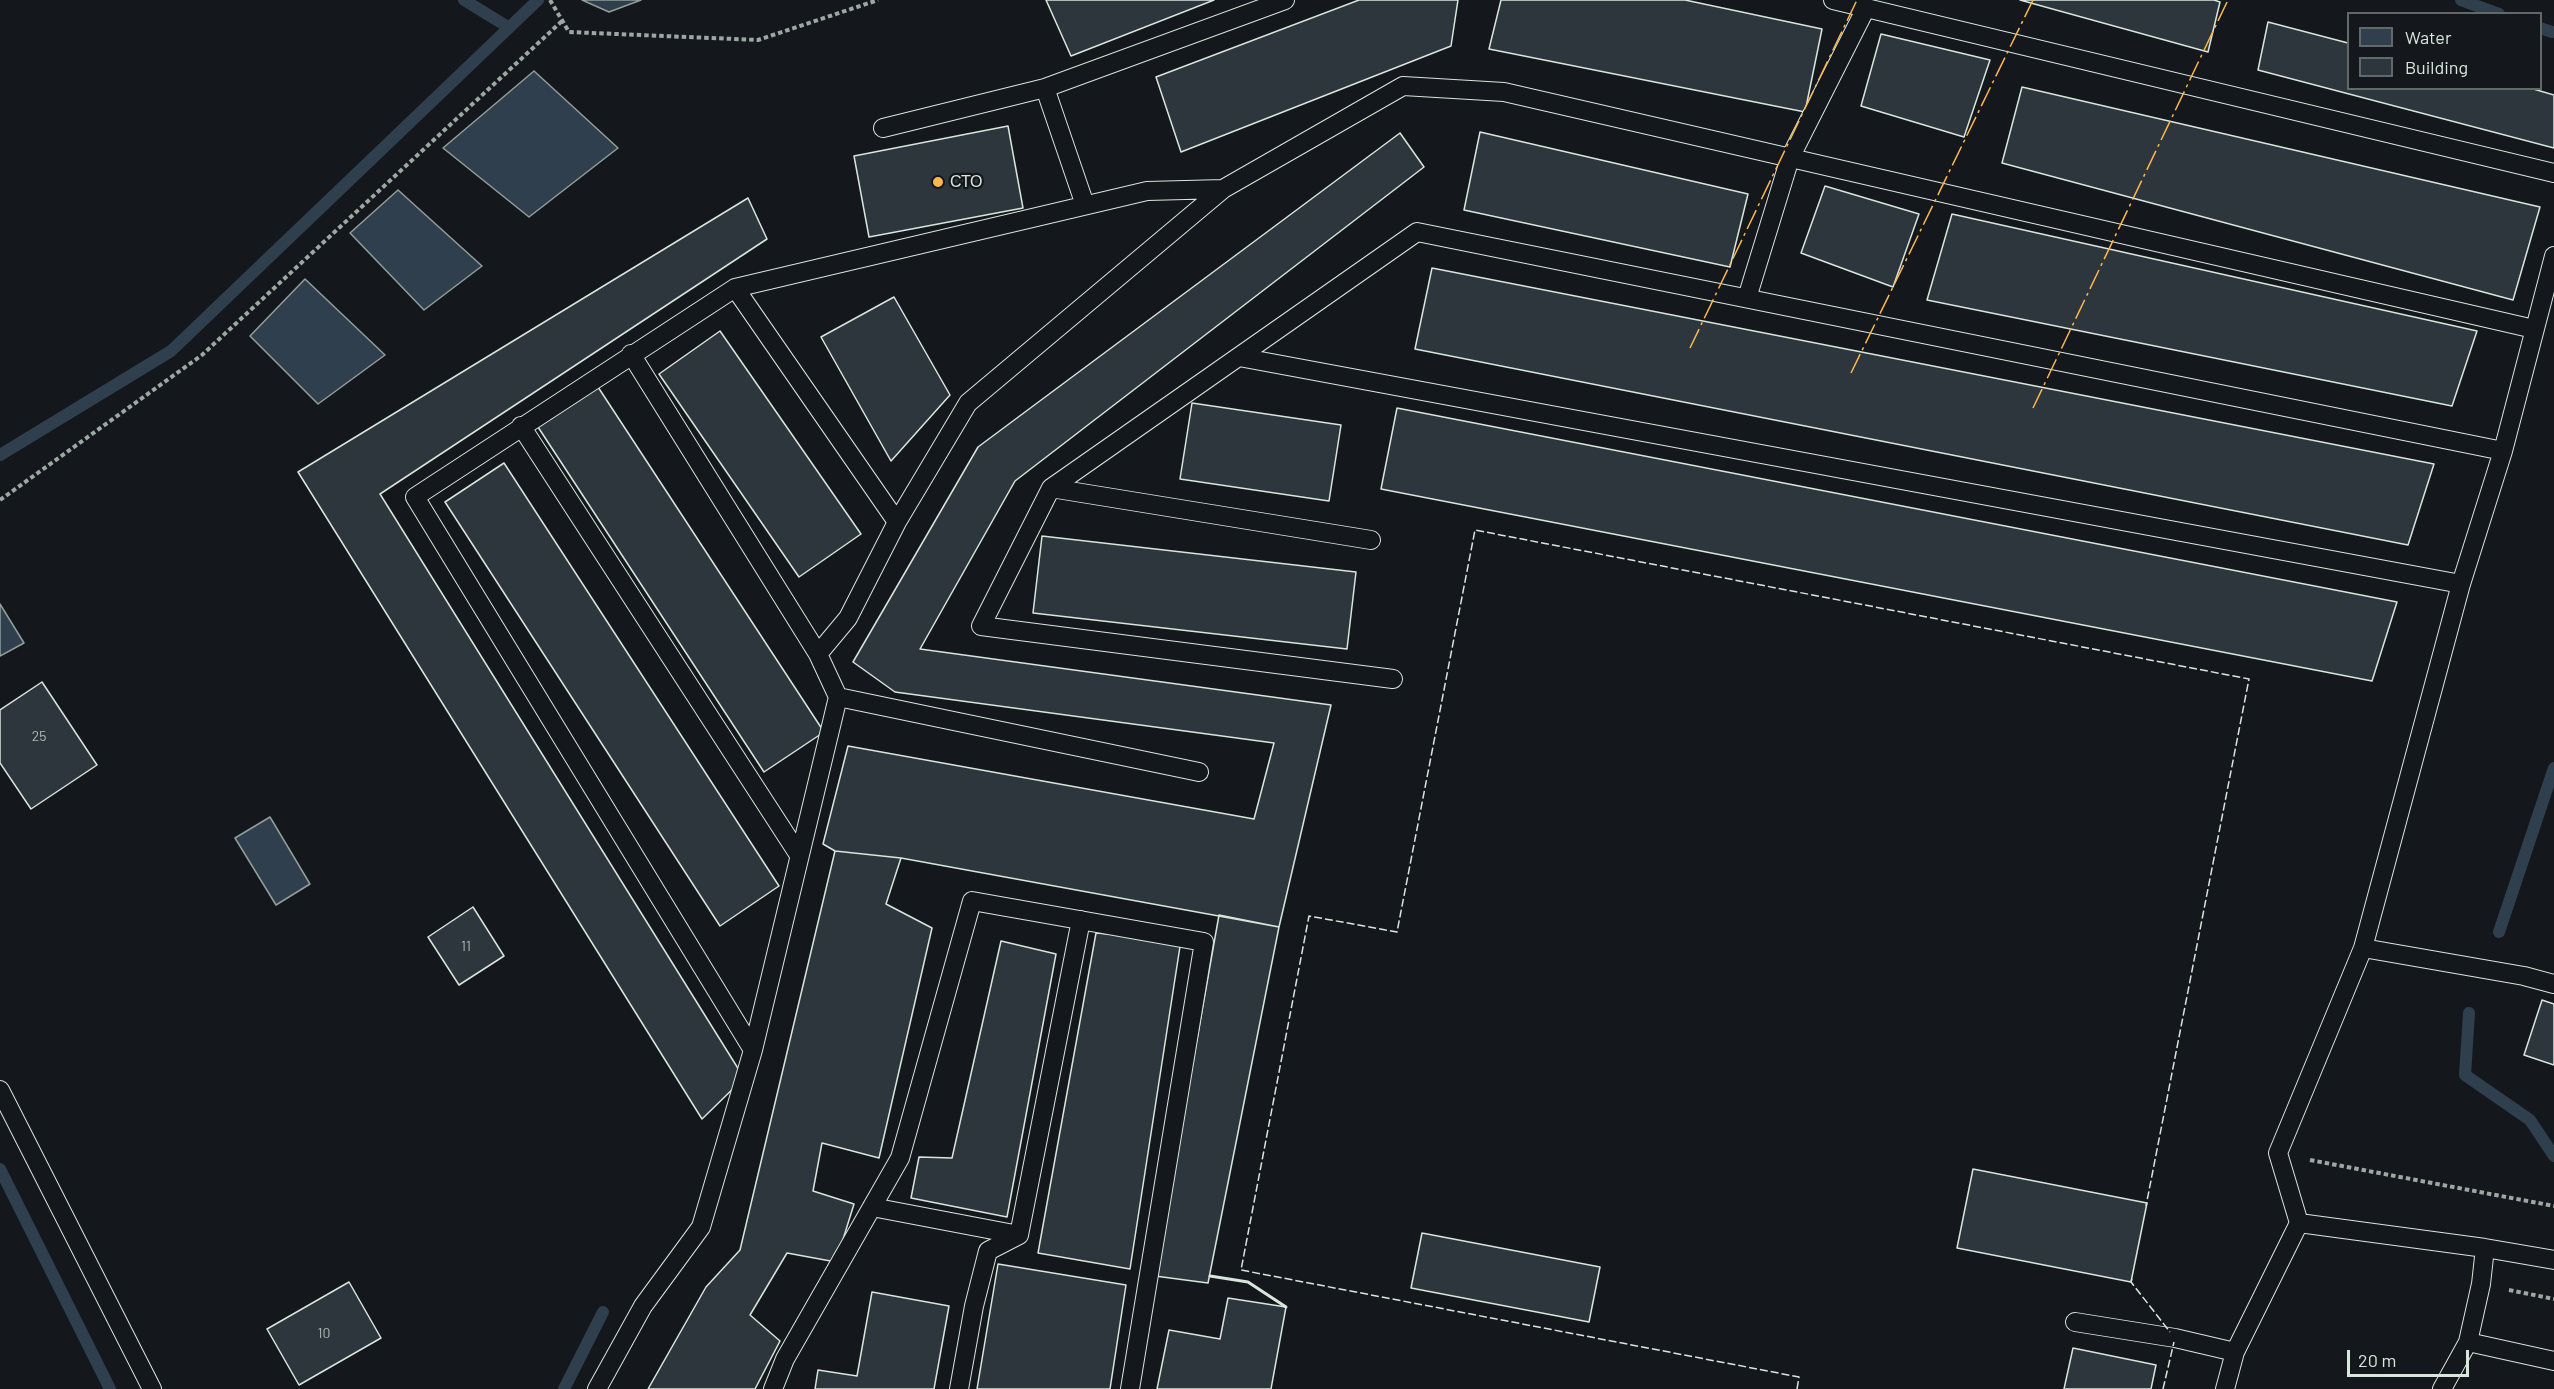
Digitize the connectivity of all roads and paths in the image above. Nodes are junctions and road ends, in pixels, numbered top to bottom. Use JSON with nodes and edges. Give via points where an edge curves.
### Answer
{"nodes":[{"id":1,"x":550,"y":0,"type":"edge"},
{"id":2,"x":878,"y":0,"type":"edge"},
{"id":3,"x":1285,"y":0,"type":"edge"},
{"id":4,"x":1833,"y":0,"type":"edge"},
{"id":5,"x":1866,"y":8,"type":"junction"},
{"id":6,"x":562,"y":21,"type":"junction"},
{"id":7,"x":1045,"y":88,"type":"junction"},
{"id":8,"x":883,"y":128,"type":"dead end"},
{"id":9,"x":1790,"y":158,"type":"junction"},
{"id":10,"x":2554,"y":173,"type":"edge"},
{"id":11,"x":1223,"y":189,"type":"junction"},
{"id":12,"x":1085,"y":205,"type":"junction"},
{"id":13,"x":2554,"y":256,"type":"edge"},
{"id":14,"x":735,"y":288,"type":"junction"},
{"id":15,"x":1747,"y":298,"type":"junction"},
{"id":16,"x":2534,"y":329,"type":"junction"},
{"id":17,"x":631,"y":354,"type":"junction"},
{"id":18,"x":1239,"y":357,"type":"junction"},
{"id":19,"x":521,"y":426,"type":"junction"},
{"id":20,"x":2503,"y":451,"type":"junction"},
{"id":21,"x":1051,"y":488,"type":"junction"},
{"id":22,"x":0,"y":500,"type":"edge"},
{"id":23,"x":897,"y":522,"type":"junction"},
{"id":24,"x":1371,"y":540,"type":"dead end"},
{"id":25,"x":2461,"y":584,"type":"junction"},
{"id":26,"x":818,"y":654,"type":"junction"},
{"id":27,"x":1393,"y":679,"type":"dead end"},
{"id":28,"x":838,"y":697,"type":"junction"},
{"id":29,"x":1199,"y":772,"type":"dead end"},
{"id":30,"x":799,"y":855,"type":"junction"},
{"id":31,"x":1081,"y":920,"type":"junction"},
{"id":32,"x":2363,"y":948,"type":"junction"},
{"id":33,"x":2554,"y":984,"type":"edge"},
{"id":34,"x":753,"y":1050,"type":"junction"},
{"id":35,"x":0,"y":1090,"type":"edge"},
{"id":36,"x":2278,"y":1153,"type":"junction"},
{"id":37,"x":2554,"y":1206,"type":"edge"},
{"id":38,"x":872,"y":1207,"type":"junction"},
{"id":39,"x":2299,"y":1223,"type":"junction"},
{"id":40,"x":1019,"y":1234,"type":"junction"},
{"id":41,"x":2485,"y":1248,"type":"junction"},
{"id":42,"x":2554,"y":1260,"type":"edge"},
{"id":43,"x":2481,"y":1284,"type":"junction"},
{"id":44,"x":2554,"y":1299,"type":"edge"},
{"id":45,"x":2075,"y":1322,"type":"dead end"},
{"id":46,"x":2468,"y":1342,"type":"junction"},
{"id":47,"x":2235,"y":1352,"type":"junction"},
{"id":48,"x":2554,"y":1361,"type":"edge"},
{"id":49,"x":152,"y":1389,"type":"edge"},
{"id":50,"x":597,"y":1389,"type":"edge"},
{"id":51,"x":773,"y":1389,"type":"edge"},
{"id":52,"x":959,"y":1389,"type":"edge"},
{"id":53,"x":1130,"y":1389,"type":"edge"},
{"id":54,"x":2225,"y":1389,"type":"edge"},
{"id":55,"x":2442,"y":1389,"type":"edge"}],
"edges":[{"from":1,"to":6,"type":"path"},
{"from":2,"to":6,"type":"path","via":[[758,40],[568,32]]},
{"from":3,"to":7,"type":"lane"},
{"from":4,"to":5,"type":"lane"},
{"from":5,"to":9,"type":"lane"},
{"from":5,"to":10,"type":"lane"},
{"from":6,"to":22,"type":"path","via":[[202,355]]},
{"from":7,"to":8,"type":"lane"},
{"from":7,"to":12,"type":"lane"},
{"from":9,"to":11,"type":"lane","via":[[1504,92],[1403,86]]},
{"from":9,"to":15,"type":"lane"},
{"from":9,"to":16,"type":"lane"},
{"from":11,"to":12,"type":"lane","via":[[1147,191]]},
{"from":11,"to":23,"type":"lane","via":[[968,403]]},
{"from":12,"to":14,"type":"lane"},
{"from":13,"to":16,"type":"lane"},
{"from":14,"to":17,"type":"lane"},
{"from":14,"to":23,"type":"lane"},
{"from":15,"to":18,"type":"lane","via":[[1417,232]]},
{"from":15,"to":20,"type":"lane"},
{"from":16,"to":20,"type":"lane"},
{"from":17,"to":19,"type":"lane"},
{"from":17,"to":26,"type":"lane"},
{"from":18,"to":21,"type":"lane"},
{"from":18,"to":25,"type":"lane"},
{"from":19,"to":30,"type":"lane"},
{"from":19,"to":34,"type":"lane","via":[[415,497]]},
{"from":20,"to":25,"type":"lane"},
{"from":21,"to":24,"type":"lane"},
{"from":21,"to":27,"type":"lane","via":[[981,626]]},
{"from":23,"to":26,"type":"lane","via":[[848,618]]},
{"from":25,"to":32,"type":"lane"},
{"from":26,"to":28,"type":"lane"},
{"from":28,"to":29,"type":"lane"},
{"from":28,"to":30,"type":"lane"},
{"from":30,"to":34,"type":"lane"},
{"from":31,"to":38,"type":"lane","via":[[972,901],[900,1158]]},
{"from":31,"to":40,"type":"lane"},
{"from":31,"to":53,"type":"lane","via":[[1204,942]]},
{"from":32,"to":33,"type":"lane"},
{"from":32,"to":36,"type":"lane"},
{"from":34,"to":50,"type":"lane","via":[[701,1227],[643,1306]]},
{"from":35,"to":49,"type":"lane"},
{"from":36,"to":37,"type":"path"},
{"from":36,"to":39,"type":"lane"},
{"from":38,"to":40,"type":"lane"},
{"from":38,"to":51,"type":"lane","via":[[785,1359]]},
{"from":39,"to":41,"type":"lane"},
{"from":39,"to":47,"type":"lane"},
{"from":40,"to":52,"type":"lane","via":[[988,1251]]},
{"from":41,"to":42,"type":"lane"},
{"from":41,"to":43,"type":"lane"},
{"from":43,"to":44,"type":"path"},
{"from":43,"to":46,"type":"lane"},
{"from":45,"to":47,"type":"lane"},
{"from":46,"to":48,"type":"lane"},
{"from":46,"to":55,"type":"lane"},
{"from":47,"to":54,"type":"lane"}]}
